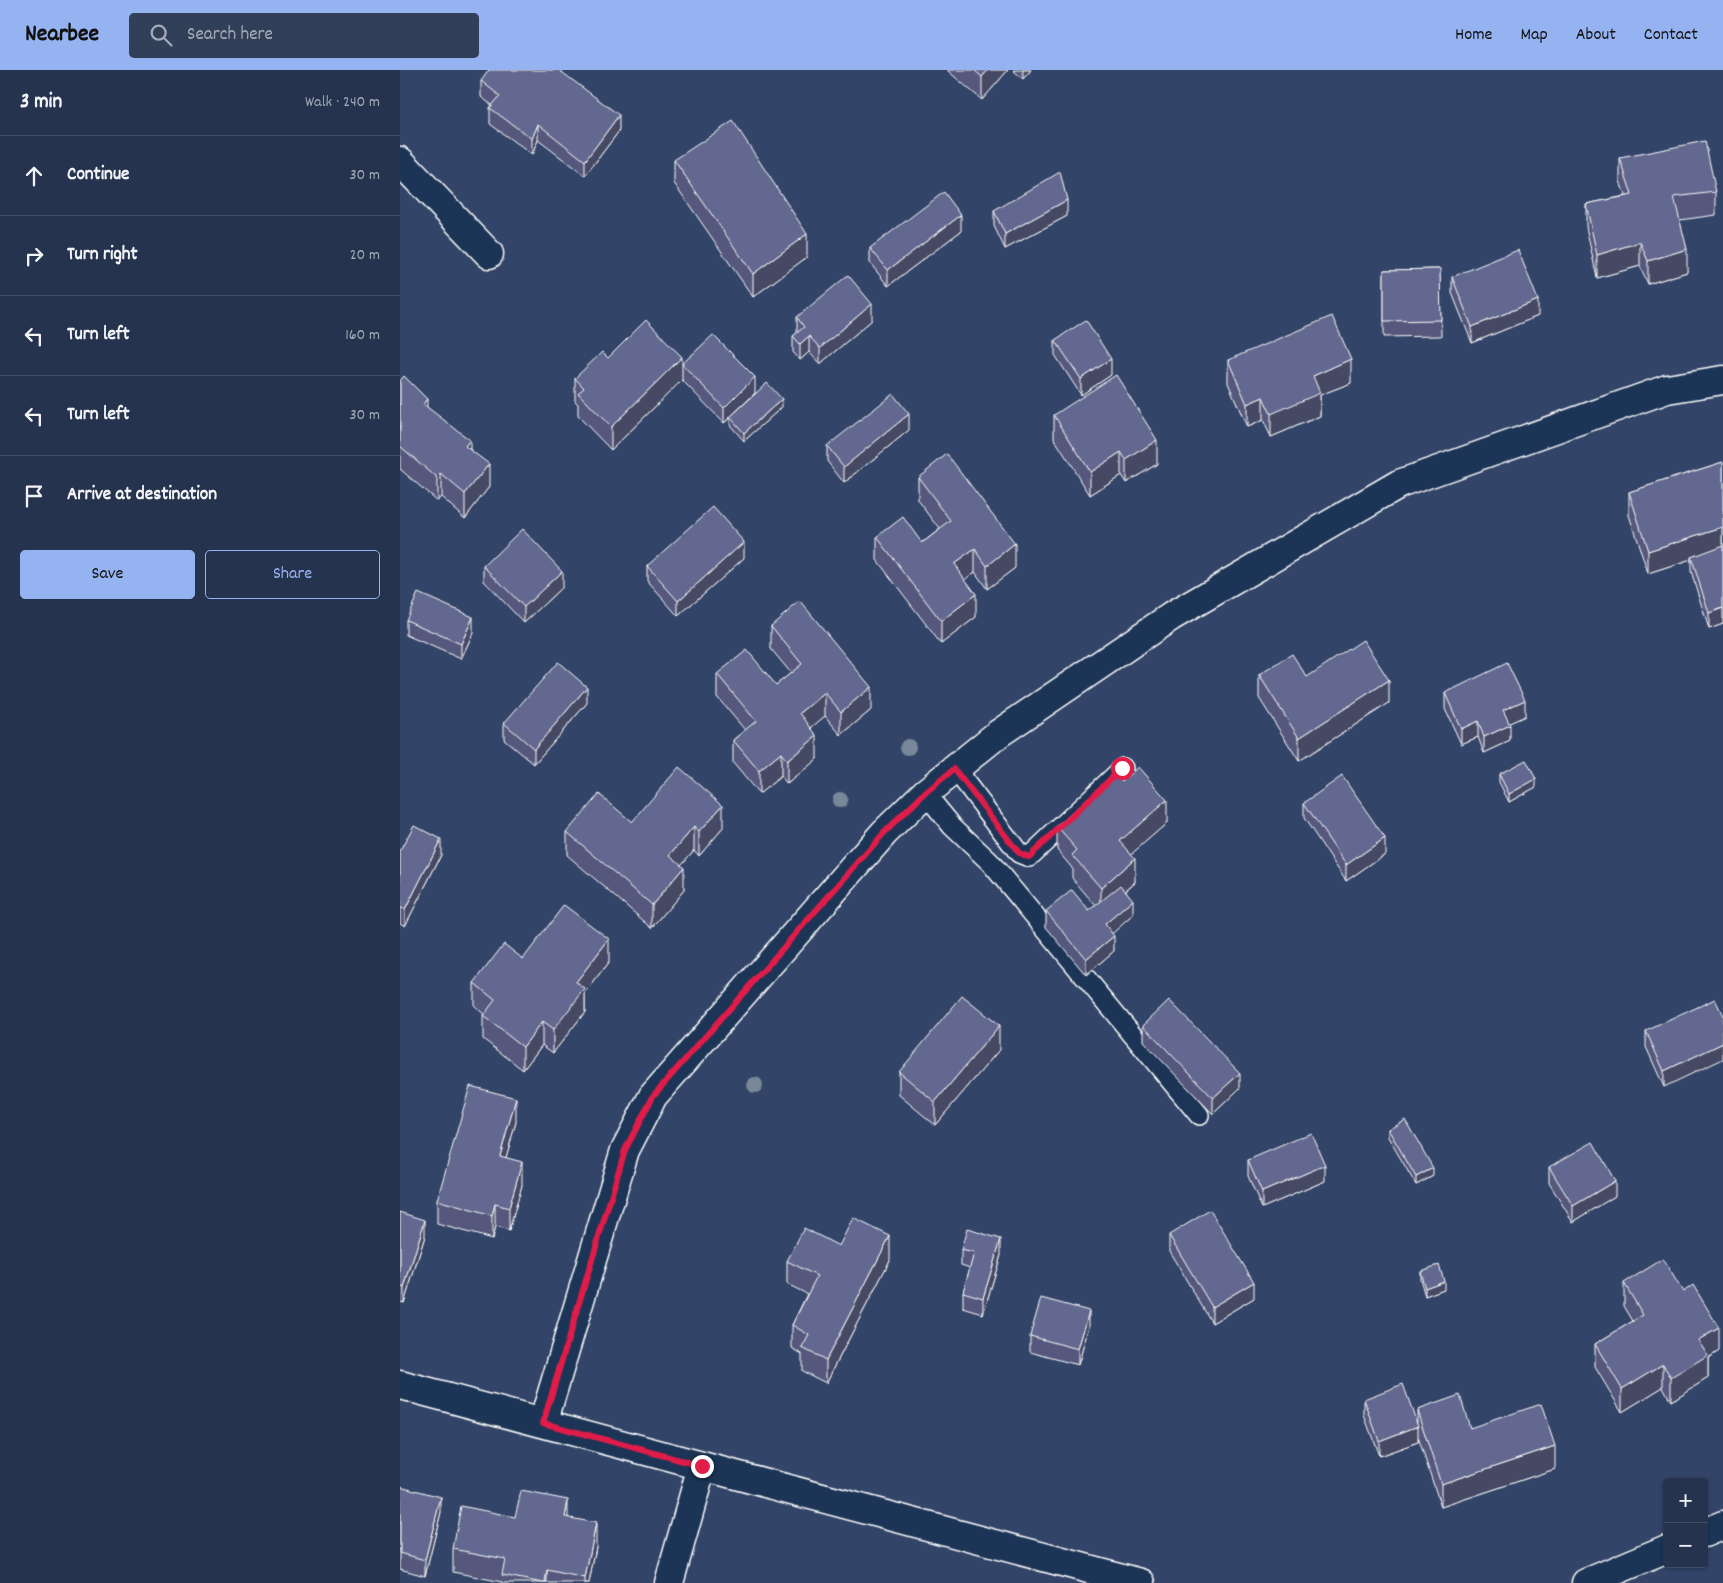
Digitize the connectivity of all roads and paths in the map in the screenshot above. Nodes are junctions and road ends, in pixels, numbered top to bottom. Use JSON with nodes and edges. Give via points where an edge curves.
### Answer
{"nodes":[{"id":1,"x":400,"y":161,"type":"edge"},
{"id":2,"x":488,"y":254,"type":"dead end"},
{"id":3,"x":1723,"y":380,"type":"edge"},
{"id":4,"x":1122,"y":768,"type":"dead end"},
{"id":5,"x":954,"y":769,"type":"junction"},
{"id":6,"x":925,"y":793,"type":"junction"},
{"id":7,"x":1199,"y":1115,"type":"dead end"},
{"id":8,"x":400,"y":1385,"type":"edge"},
{"id":9,"x":543,"y":1423,"type":"junction"},
{"id":10,"x":702,"y":1466,"type":"junction"},
{"id":11,"x":1723,"y":1525,"type":"edge"},
{"id":12,"x":1708,"y":1531,"type":"edge"},
{"id":13,"x":1663,"y":1551,"type":"edge"},
{"id":14,"x":670,"y":1583,"type":"edge"},
{"id":15,"x":1141,"y":1583,"type":"edge"},
{"id":16,"x":1586,"y":1583,"type":"edge"}],
"edges":[{"from":1,"to":2,"type":"street"},
{"from":3,"to":5,"type":"street","via":[[1667,389],[1399,484],[1172,616],[998,734]]},
{"from":4,"to":5,"type":"lane","via":[[1029,857],[1019,853]]},
{"from":5,"to":6,"type":"street"},
{"from":6,"to":7,"type":"lane","via":[[952,826],[990,862]]},
{"from":6,"to":9,"type":"street","via":[[884,833],[653,1096],[625,1150]]},
{"from":8,"to":9,"type":"street"},
{"from":9,"to":10,"type":"street"},
{"from":10,"to":14,"type":"street"},
{"from":10,"to":15,"type":"street"},
{"from":11,"to":12,"type":"street"},
{"from":13,"to":16,"type":"street"}]}
